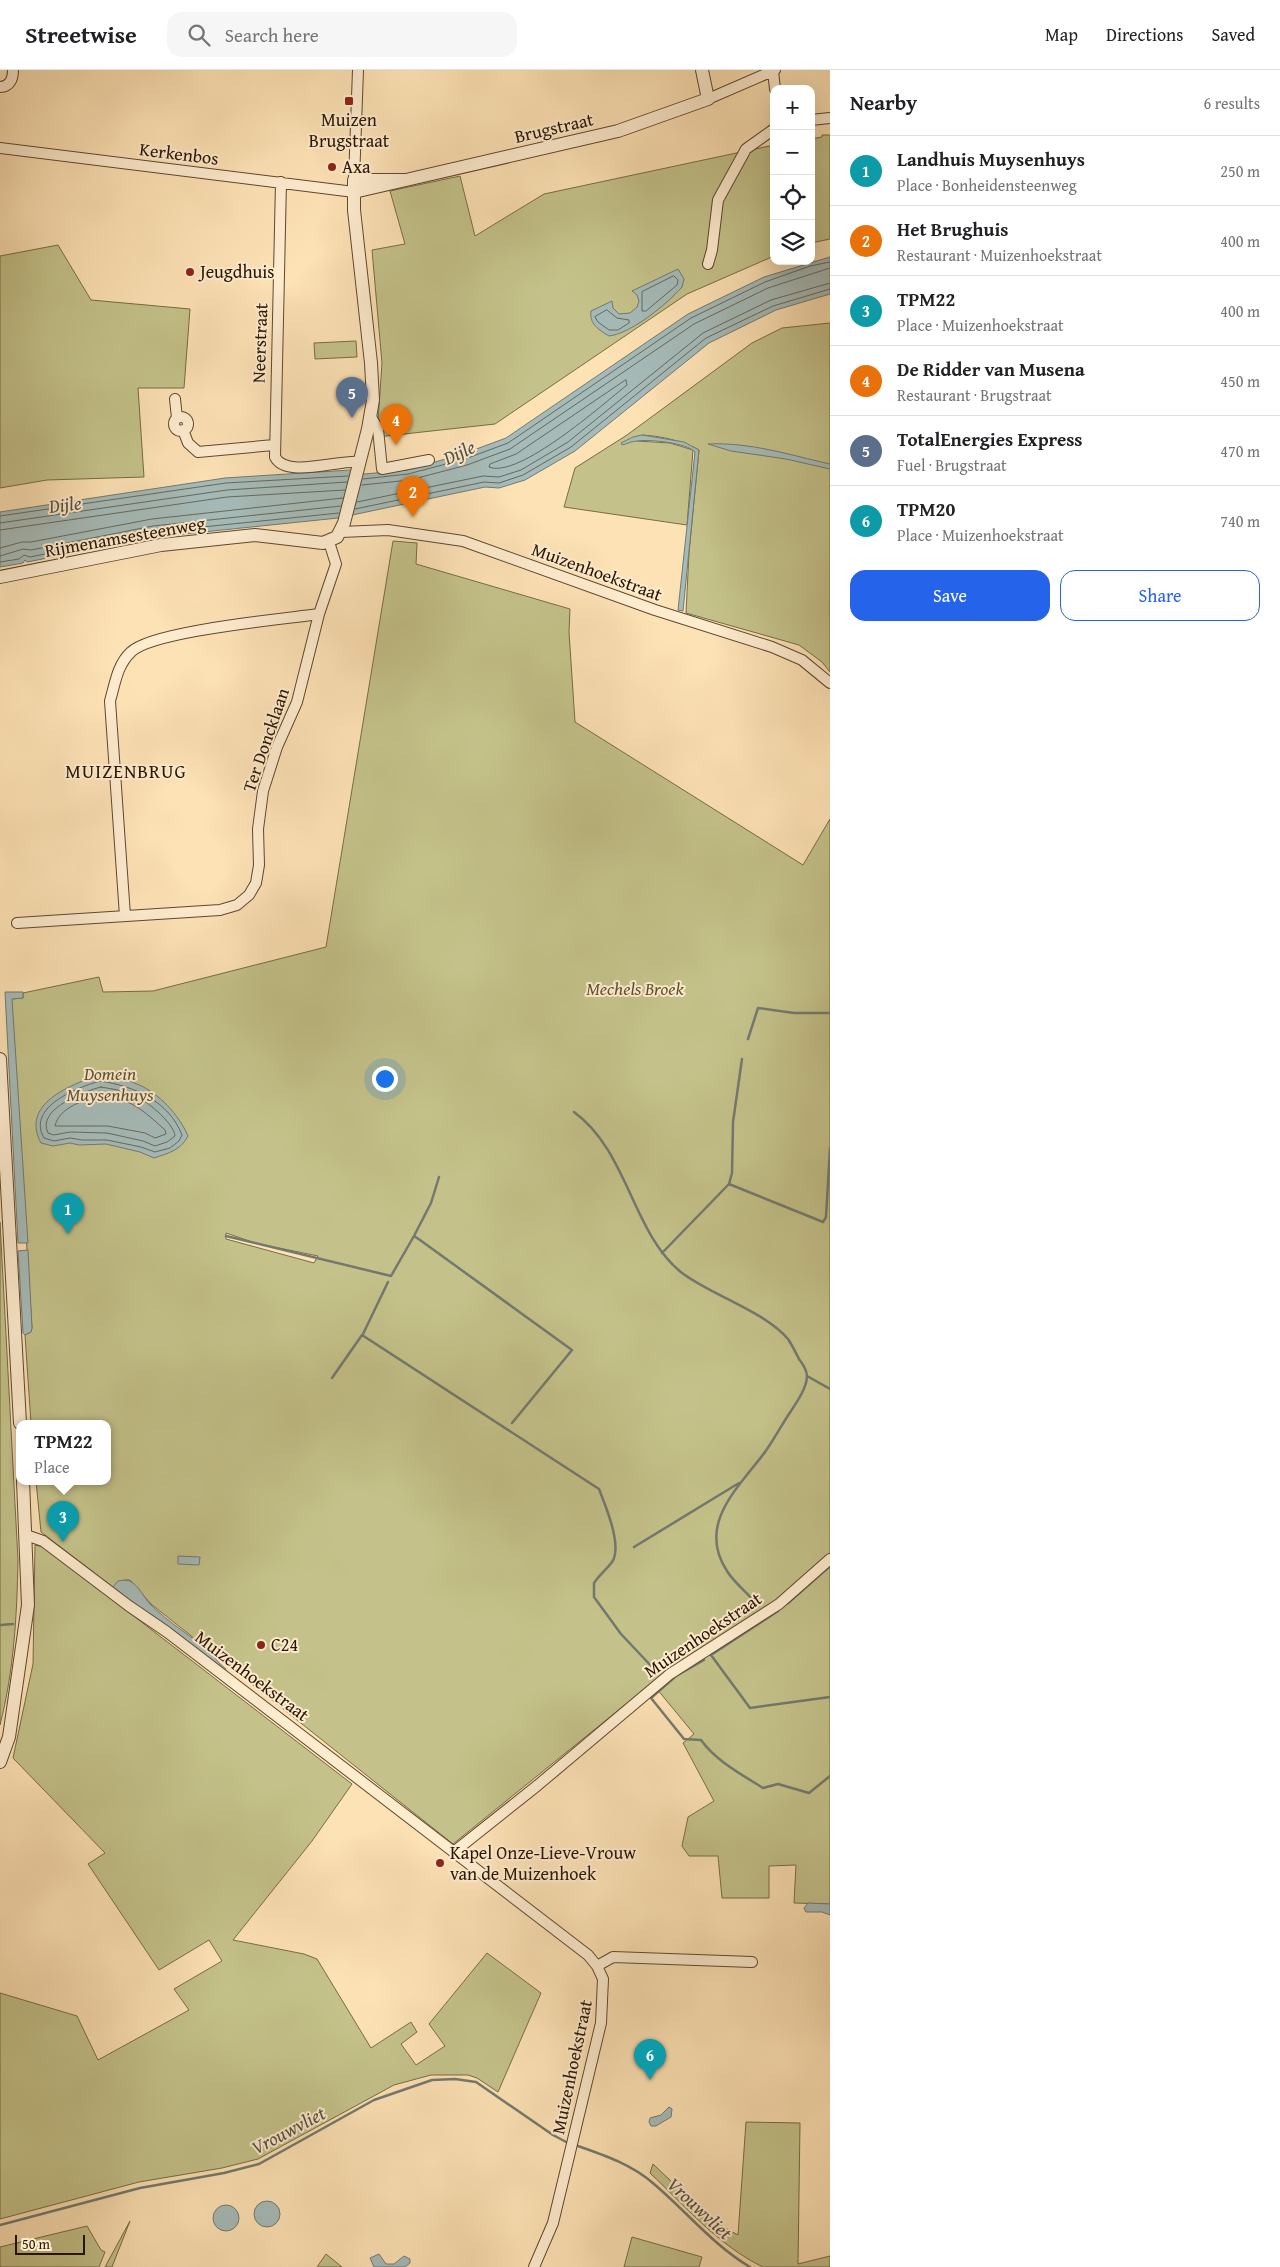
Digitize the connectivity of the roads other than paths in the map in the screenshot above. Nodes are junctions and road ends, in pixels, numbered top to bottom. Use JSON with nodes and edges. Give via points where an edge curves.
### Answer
{"nodes":[{"id":1,"x":13,"y":70,"type":"edge"},
{"id":2,"x":358,"y":70,"type":"edge"},
{"id":3,"x":702,"y":70,"type":"edge"},
{"id":4,"x":774,"y":70,"type":"edge"},
{"id":5,"x":775,"y":85,"type":"edge"},
{"id":6,"x":0,"y":87,"type":"edge"},
{"id":7,"x":708,"y":99,"type":"junction"},
{"id":8,"x":830,"y":118,"type":"edge"},
{"id":9,"x":815,"y":120,"type":"edge"},
{"id":10,"x":773,"y":130,"type":"edge"},
{"id":11,"x":0,"y":148,"type":"edge"},
{"id":12,"x":281,"y":182,"type":"junction"},
{"id":13,"x":354,"y":186,"type":"junction"},
{"id":14,"x":708,"y":264,"type":"dead end"},
{"id":15,"x":175,"y":399,"type":"dead end"},
{"id":16,"x":371,"y":417,"type":"junction"},
{"id":17,"x":274,"y":445,"type":"junction"},
{"id":18,"x":429,"y":460,"type":"dead end"},
{"id":19,"x":359,"y":464,"type":"junction"},
{"id":20,"x":343,"y":527,"type":"junction"},
{"id":21,"x":329,"y":542,"type":"junction"},
{"id":22,"x":0,"y":577,"type":"edge"},
{"id":23,"x":319,"y":614,"type":"junction"},
{"id":24,"x":830,"y":683,"type":"edge"},
{"id":25,"x":126,"y":916,"type":"junction"},
{"id":26,"x":17,"y":923,"type":"dead end"},
{"id":27,"x":0,"y":1059,"type":"edge"},
{"id":28,"x":20,"y":1420,"type":"edge"},
{"id":29,"x":23,"y":1485,"type":"edge"},
{"id":30,"x":26,"y":1535,"type":"junction"},
{"id":31,"x":830,"y":1559,"type":"edge"},
{"id":32,"x":0,"y":1762,"type":"edge"},
{"id":33,"x":455,"y":1851,"type":"junction"},
{"id":34,"x":752,"y":1962,"type":"dead end"},
{"id":35,"x":597,"y":1966,"type":"junction"},
{"id":36,"x":534,"y":2267,"type":"edge"}],
"edges":[{"from":1,"to":6,"type":"street","via":[[11,82]]},
{"from":2,"to":13,"type":"street"},
{"from":3,"to":7,"type":"street"},
{"from":4,"to":5,"type":"street"},
{"from":4,"to":7,"type":"street"},
{"from":7,"to":13,"type":"street","name":"Brugstraat","via":[[618,132],[404,180]]},
{"from":8,"to":9,"type":"street"},
{"from":10,"to":14,"type":"street","via":[[746,149],[718,200]]},
{"from":11,"to":12,"type":"street","name":"Kerkenbos"},
{"from":12,"to":13,"type":"street","name":"Kerkenbos"},
{"from":12,"to":17,"type":"street","name":"Neerstraat"},
{"from":13,"to":16,"type":"street","via":[[372,372]]},
{"from":15,"to":17,"type":"street","via":[[177,418],[187,421],[183,430],[188,443],[198,452]]},
{"from":16,"to":18,"type":"street","via":[[378,429],[382,469]]},
{"from":16,"to":19,"type":"street"},
{"from":17,"to":19,"type":"street","name":"Neerstraat","via":[[278,461],[287,467],[351,461]]},
{"from":19,"to":20,"type":"street"},
{"from":20,"to":21,"type":"street"},
{"from":20,"to":24,"type":"street","name":"Muizenhoekstraat","via":[[421,533],[463,541],[655,610],[772,647],[802,660]]},
{"from":21,"to":22,"type":"street","name":"Rijmenamsesteenweg","via":[[255,535],[170,544]]},
{"from":21,"to":23,"type":"street","name":"Ter Doncklaan","via":[[336,564]]},
{"from":23,"to":25,"type":"street","name":"Ter Doncklaan","via":[[298,702],[277,747],[263,791],[258,829],[259,865],[256,883],[249,895],[237,905],[220,910]]},
{"from":23,"to":25,"type":"street","via":[[227,626],[150,641],[131,651],[118,671],[110,701]]},
{"from":25,"to":26,"type":"street","name":"Ter Doncklaan"},
{"from":27,"to":28,"type":"street"},
{"from":29,"to":30,"type":"street"},
{"from":30,"to":32,"type":"street","via":[[28,1606],[9,1738]]},
{"from":30,"to":33,"type":"street","name":"Muizenhoekstraat","via":[[43,1541],[167,1632]]},
{"from":31,"to":33,"type":"street","name":"Muizenhoekstraat","via":[[779,1604],[670,1674]]},
{"from":33,"to":35,"type":"street","name":"Muizenhoekstraat","via":[[588,1955]]},
{"from":34,"to":35,"type":"street","via":[[613,1956]]},
{"from":35,"to":36,"type":"street","name":"Muizenhoekstraat","via":[[604,1988],[600,2023],[553,2223]]}]}
